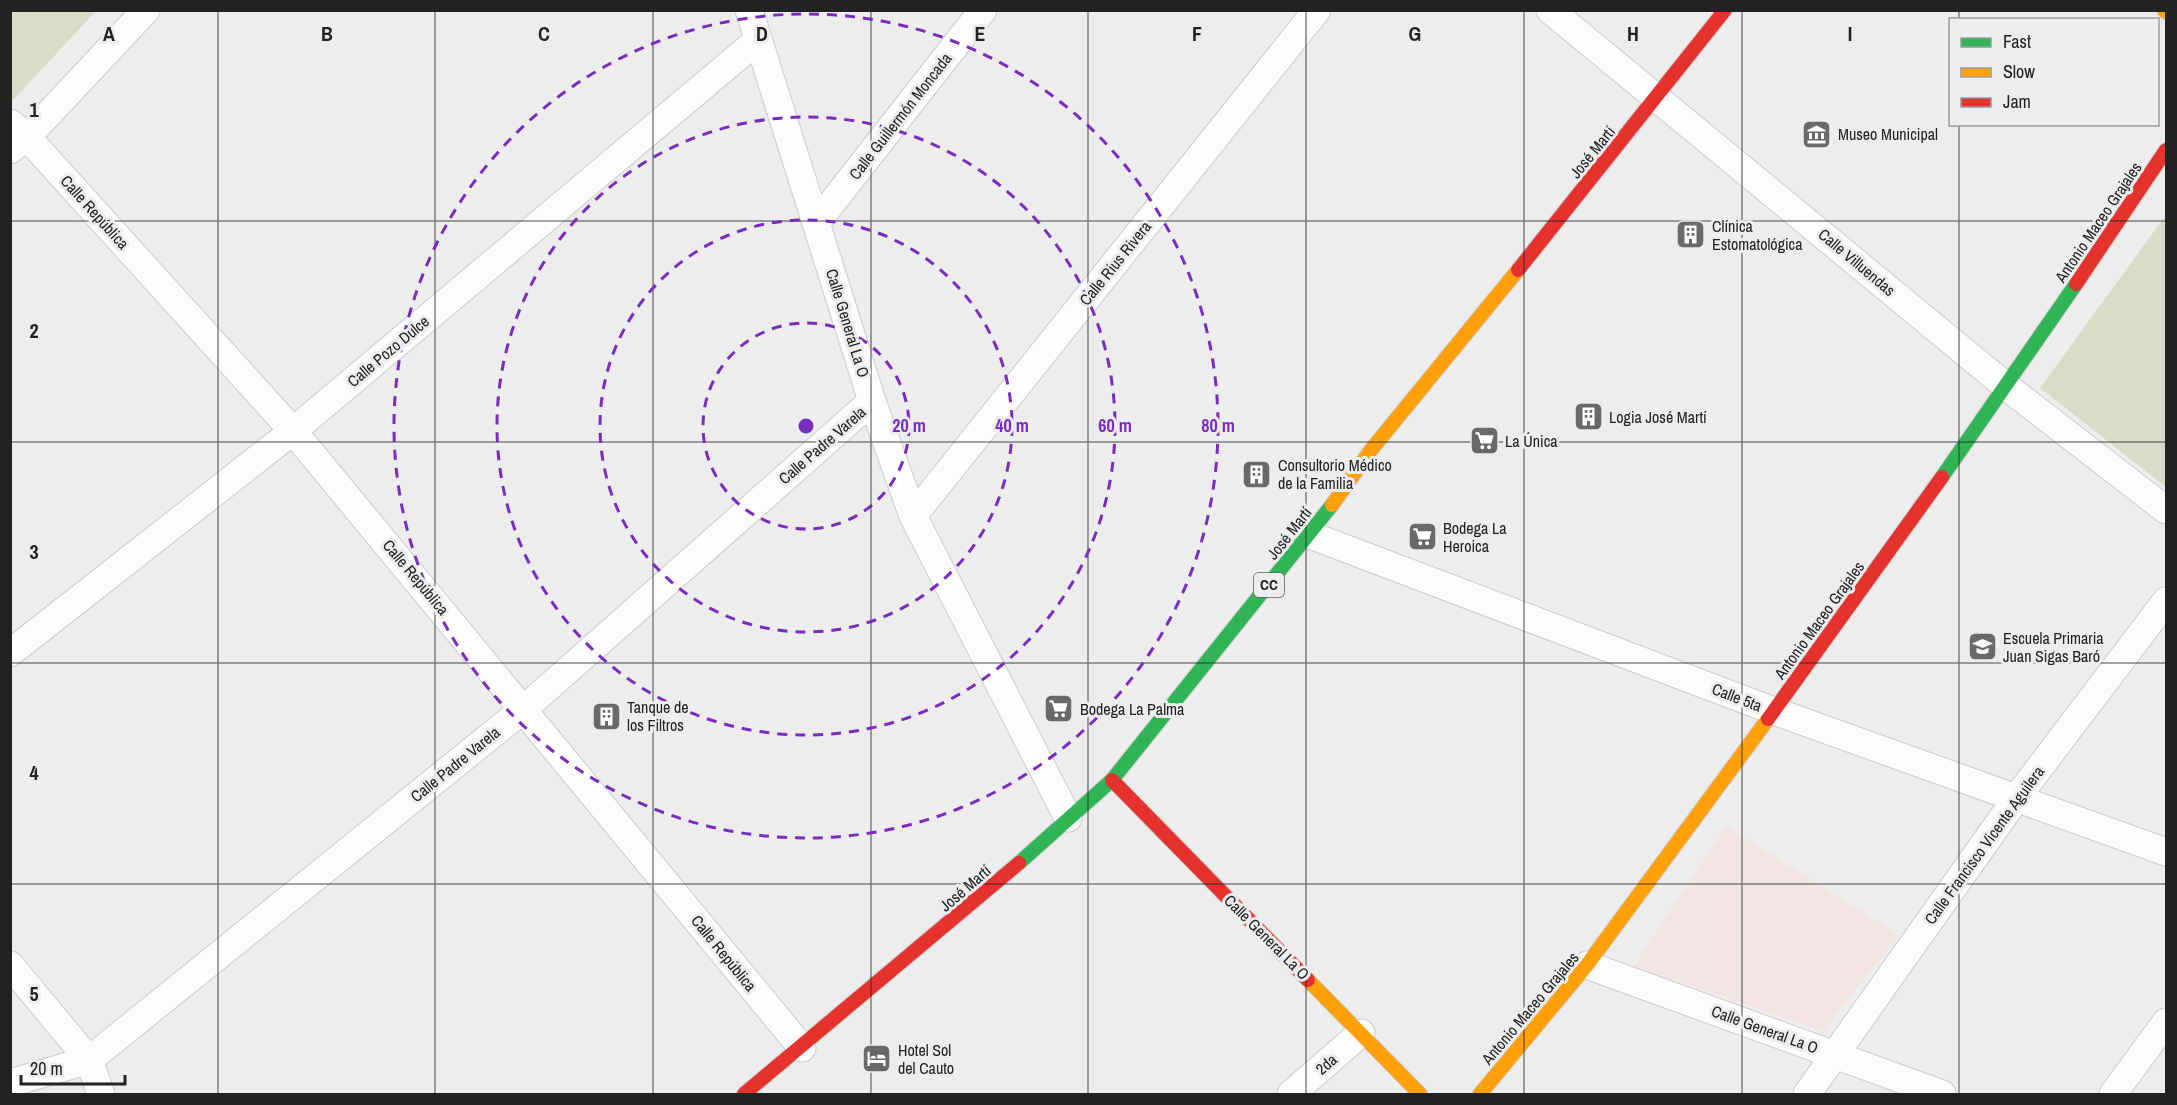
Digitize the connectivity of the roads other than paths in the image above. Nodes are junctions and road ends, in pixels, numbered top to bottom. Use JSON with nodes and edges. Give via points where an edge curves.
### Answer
{"nodes":[{"id":1,"x":146,"y":10,"type":"edge"},
{"id":2,"x":749,"y":10,"type":"edge"},
{"id":3,"x":983,"y":10,"type":"edge"},
{"id":4,"x":1317,"y":10,"type":"edge"},
{"id":5,"x":1550,"y":10,"type":"edge"},
{"id":6,"x":1725,"y":10,"type":"edge"},
{"id":7,"x":758,"y":40,"type":"junction"},
{"id":8,"x":1658,"y":97,"type":"junction"},
{"id":9,"x":16,"y":137,"type":"edge"},
{"id":10,"x":2166,"y":150,"type":"edge"},
{"id":11,"x":817,"y":222,"type":"junction"},
{"id":12,"x":2007,"y":387,"type":"junction"},
{"id":13,"x":872,"y":401,"type":"junction"},
{"id":14,"x":293,"y":431,"type":"junction"},
{"id":15,"x":2166,"y":510,"type":"edge"},
{"id":16,"x":913,"y":516,"type":"junction"},
{"id":17,"x":1310,"y":535,"type":"junction"},
{"id":18,"x":2166,"y":601,"type":"edge"},
{"id":19,"x":10,"y":653,"type":"edge"},
{"id":20,"x":525,"y":708,"type":"junction"},
{"id":21,"x":1774,"y":711,"type":"junction"},
{"id":22,"x":1112,"y":780,"type":"junction"},
{"id":23,"x":2018,"y":796,"type":"junction"},
{"id":24,"x":1068,"y":818,"type":"junction"},
{"id":25,"x":2166,"y":852,"type":"edge"},
{"id":26,"x":10,"y":965,"type":"edge"},
{"id":27,"x":1587,"y":965,"type":"junction"},
{"id":28,"x":2166,"y":1022,"type":"edge"},
{"id":29,"x":1362,"y":1033,"type":"junction"},
{"id":30,"x":802,"y":1048,"type":"junction"},
{"id":31,"x":1835,"y":1054,"type":"junction"},
{"id":32,"x":89,"y":1060,"type":"junction"},
{"id":33,"x":10,"y":1083,"type":"edge"},
{"id":34,"x":101,"y":1095,"type":"edge"},
{"id":35,"x":744,"y":1095,"type":"edge"},
{"id":36,"x":1291,"y":1095,"type":"edge"},
{"id":37,"x":1420,"y":1095,"type":"edge"},
{"id":38,"x":1480,"y":1095,"type":"edge"},
{"id":39,"x":1808,"y":1095,"type":"edge"},
{"id":40,"x":1942,"y":1095,"type":"edge"},
{"id":41,"x":2113,"y":1095,"type":"edge"}],
"edges":[{"from":1,"to":9,"type":"street"},
{"from":2,"to":7,"type":"street","name":"Calle General La O"},
{"from":3,"to":11,"type":"street","name":"Calle Guillermón Moncada"},
{"from":4,"to":16,"type":"street","name":"Calle Rius Rivera"},
{"from":5,"to":8,"type":"street","name":"Calle Villuendas"},
{"from":6,"to":8,"type":"main road","name":"José Martí","number":"CC"},
{"from":7,"to":11,"type":"street","name":"Calle General La O"},
{"from":7,"to":14,"type":"street","name":"Calle Pozo Dulce"},
{"from":8,"to":12,"type":"street","name":"Calle Villuendas"},
{"from":8,"to":17,"type":"main road","name":"José Martí","number":"CC","via":[[1371,450]]},
{"from":9,"to":14,"type":"street","name":"Calle República"},
{"from":10,"to":12,"type":"main road","name":"Antonio Maceo Grajales"},
{"from":11,"to":13,"type":"street","name":"Calle General La O"},
{"from":12,"to":15,"type":"street","name":"Calle Villuendas"},
{"from":12,"to":21,"type":"main road","name":"Antonio Maceo Grajales"},
{"from":13,"to":16,"type":"street","name":"Calle General La O"},
{"from":13,"to":20,"type":"street","name":"Calle Padre Varela"},
{"from":14,"to":19,"type":"street","name":"Calle Pozo Dulce"},
{"from":14,"to":20,"type":"street","name":"Calle República"},
{"from":16,"to":24,"type":"street","name":"Calle General La O"},
{"from":17,"to":21,"type":"street","name":"Calle 5ta"},
{"from":17,"to":22,"type":"main road","name":"José Martí","number":"CC"},
{"from":18,"to":23,"type":"street","name":"Calle Francisco Vicente Aguilera"},
{"from":20,"to":30,"type":"street","name":"Calle República"},
{"from":20,"to":32,"type":"street","name":"Calle Padre Varela"},
{"from":21,"to":23,"type":"street","name":"Calle 5ta"},
{"from":21,"to":27,"type":"main road","name":"Antonio Maceo Grajales"},
{"from":22,"to":24,"type":"main road","name":"José Martí","number":"CC"},
{"from":22,"to":29,"type":"main road","name":"Calle General La O"},
{"from":23,"to":25,"type":"street","name":"Calle 5ta"},
{"from":23,"to":31,"type":"street","name":"Calle Francisco Vicente Aguilera"},
{"from":24,"to":30,"type":"main road","name":"José Martí","number":"CC","via":[[994,886]]},
{"from":26,"to":32,"type":"street"},
{"from":27,"to":31,"type":"street","name":"Calle General La O"},
{"from":27,"to":38,"type":"main road","name":"Antonio Maceo Grajales"},
{"from":28,"to":41,"type":"street"},
{"from":29,"to":36,"type":"street","name":"2da"},
{"from":29,"to":37,"type":"main road","name":"Calle General La O"},
{"from":30,"to":35,"type":"main road","name":"José Martí","number":"CC"},
{"from":31,"to":39,"type":"street","name":"Calle Francisco Vicente Aguilera"},
{"from":31,"to":40,"type":"street","name":"Calle General La O"},
{"from":32,"to":33,"type":"street","name":"Calle Padre Varela"},
{"from":32,"to":34,"type":"street"}]}
